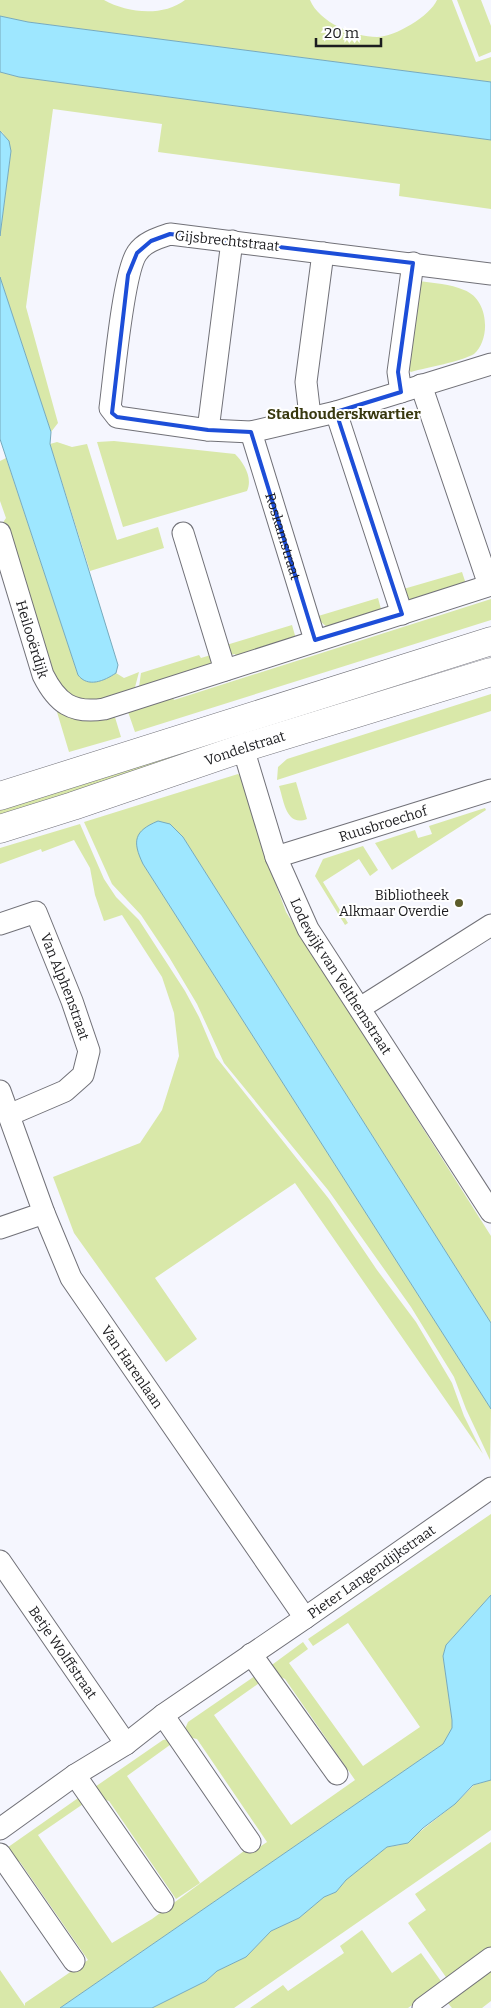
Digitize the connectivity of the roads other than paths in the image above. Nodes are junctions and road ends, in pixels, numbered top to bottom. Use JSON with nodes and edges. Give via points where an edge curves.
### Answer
{"nodes":[{"id":1,"x":232,"y":241,"type":"junction"},
{"id":2,"x":323,"y":253,"type":"junction"},
{"id":3,"x":413,"y":263,"type":"junction"},
{"id":4,"x":491,"y":274,"type":"edge"},
{"id":5,"x":491,"y":364,"type":"edge"},
{"id":6,"x":422,"y":385,"type":"junction"},
{"id":7,"x":401,"y":392,"type":"junction"},
{"id":8,"x":336,"y":412,"type":"junction"},
{"id":9,"x":310,"y":416,"type":"junction"},
{"id":10,"x":208,"y":430,"type":"junction"},
{"id":11,"x":251,"y":432,"type":"junction"},
{"id":12,"x":183,"y":532,"type":"dead end"},
{"id":13,"x":0,"y":533,"type":"edge"},
{"id":14,"x":6,"y":568,"type":"edge"},
{"id":15,"x":490,"y":585,"type":"edge"},
{"id":16,"x":402,"y":614,"type":"junction"},
{"id":17,"x":315,"y":640,"type":"junction"},
{"id":18,"x":491,"y":640,"type":"edge"},
{"id":19,"x":225,"y":670,"type":"junction"},
{"id":20,"x":491,"y":672,"type":"edge"},
{"id":21,"x":234,"y":720,"type":"junction"},
{"id":22,"x":244,"y":748,"type":"junction"},
{"id":23,"x":491,"y":790,"type":"edge"},
{"id":24,"x":0,"y":796,"type":"edge"},
{"id":25,"x":0,"y":829,"type":"edge"},
{"id":26,"x":276,"y":857,"type":"junction"},
{"id":27,"x":0,"y":924,"type":"edge"},
{"id":28,"x":491,"y":925,"type":"edge"},
{"id":29,"x":360,"y":1008,"type":"junction"},
{"id":30,"x":0,"y":1091,"type":"edge"},
{"id":31,"x":9,"y":1115,"type":"junction"},
{"id":32,"x":44,"y":1212,"type":"junction"},
{"id":33,"x":491,"y":1212,"type":"edge"},
{"id":34,"x":0,"y":1228,"type":"edge"},
{"id":35,"x":491,"y":1488,"type":"edge"},
{"id":36,"x":0,"y":1561,"type":"edge"},
{"id":37,"x":305,"y":1618,"type":"junction"},
{"id":38,"x":251,"y":1654,"type":"junction"},
{"id":39,"x":163,"y":1714,"type":"junction"},
{"id":40,"x":126,"y":1744,"type":"junction"},
{"id":41,"x":336,"y":1774,"type":"dead end"},
{"id":42,"x":75,"y":1775,"type":"junction"},
{"id":43,"x":0,"y":1829,"type":"edge"},
{"id":44,"x":250,"y":1842,"type":"dead end"},
{"id":45,"x":0,"y":1854,"type":"edge"},
{"id":46,"x":163,"y":1902,"type":"dead end"},
{"id":47,"x":491,"y":1958,"type":"edge"},
{"id":48,"x":74,"y":1960,"type":"dead end"},
{"id":49,"x":423,"y":2008,"type":"edge"}],
"edges":[{"from":1,"to":2,"type":"street","name":"Gijsbrechtstraat"},
{"from":1,"to":10,"type":"street"},
{"from":1,"to":10,"type":"street","name":"Gijsbrechtstraat","via":[[170,234],[151,241],[137,253],[128,275],[110,408],[117,417]]},
{"from":2,"to":3,"type":"street","name":"Gijsbrechtstraat"},
{"from":2,"to":9,"type":"street","via":[[306,382]]},
{"from":3,"to":4,"type":"street","name":"Gijsbrechtstraat"},
{"from":3,"to":7,"type":"street","via":[[398,372]]},
{"from":5,"to":6,"type":"street"},
{"from":6,"to":7,"type":"street"},
{"from":6,"to":15,"type":"street"},
{"from":7,"to":8,"type":"street"},
{"from":8,"to":9,"type":"street"},
{"from":8,"to":16,"type":"street"},
{"from":9,"to":11,"type":"street"},
{"from":10,"to":11,"type":"street"},
{"from":11,"to":17,"type":"street","name":"Roskamstraat"},
{"from":12,"to":19,"type":"street"},
{"from":13,"to":14,"type":"street","name":"Heilooërdijk"},
{"from":14,"to":19,"type":"street","name":"Heilooërdijk","via":[[43,675],[52,692],[68,705],[85,712],[104,709]]},
{"from":15,"to":16,"type":"street"},
{"from":16,"to":17,"type":"street"},
{"from":17,"to":19,"type":"street"},
{"from":18,"to":21,"type":"street"},
{"from":20,"to":22,"type":"street","name":"Vondelstraat"},
{"from":21,"to":22,"type":"street","name":"Lodewijk van Velthemstraat"},
{"from":21,"to":24,"type":"street"},
{"from":22,"to":25,"type":"street","name":"Vondelstraat"},
{"from":22,"to":26,"type":"street","name":"Lodewijk van Velthemstraat"},
{"from":23,"to":26,"type":"street","name":"Ruusbroechof"},
{"from":26,"to":29,"type":"street","name":"Lodewijk van Velthemstraat","via":[[308,929]]},
{"from":27,"to":31,"type":"street","name":"Van Alphenstraat","via":[[36,912],[89,1051],[83,1076],[65,1091]]},
{"from":28,"to":29,"type":"street"},
{"from":29,"to":33,"type":"street","name":"Lodewijk van Velthemstraat"},
{"from":30,"to":31,"type":"street","name":"Van Harenlaan"},
{"from":31,"to":32,"type":"street","name":"Van Harenlaan"},
{"from":32,"to":34,"type":"street"},
{"from":32,"to":37,"type":"street","name":"Van Harenlaan","via":[[71,1278]]},
{"from":35,"to":37,"type":"street","name":"Pieter Langendijkstraat"},
{"from":36,"to":40,"type":"street","name":"Betje Wolffstraat"},
{"from":37,"to":38,"type":"street","name":"Pieter Langendijkstraat"},
{"from":38,"to":39,"type":"street","name":"Pieter Langendijkstraat"},
{"from":38,"to":41,"type":"street"},
{"from":39,"to":40,"type":"street","name":"Pieter Langendijkstraat"},
{"from":39,"to":44,"type":"street"},
{"from":40,"to":42,"type":"street","name":"Pieter Langendijkstraat"},
{"from":42,"to":43,"type":"street","name":"Pieter Langendijkstraat"},
{"from":42,"to":46,"type":"street"},
{"from":45,"to":48,"type":"street"},
{"from":47,"to":49,"type":"street"}]}
